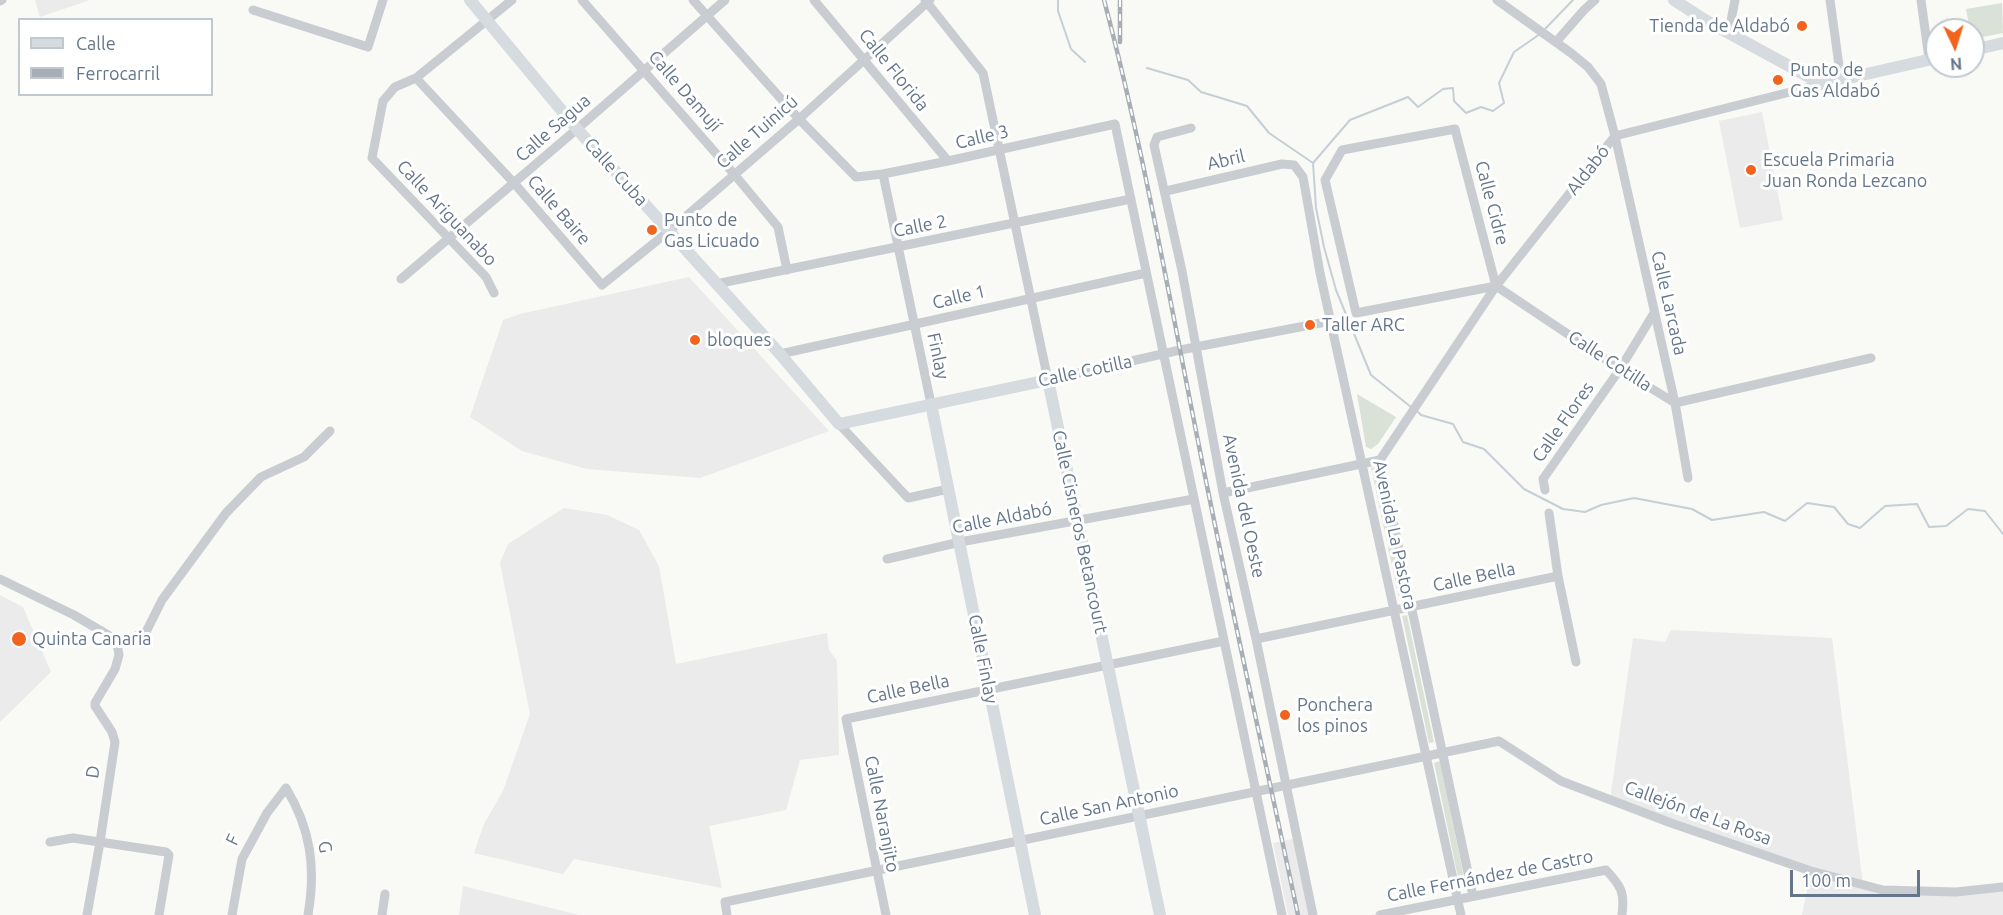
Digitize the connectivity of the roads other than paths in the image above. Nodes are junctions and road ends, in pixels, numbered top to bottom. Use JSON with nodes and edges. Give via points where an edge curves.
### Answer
{"nodes":[{"id":1,"x":383,"y":0,"type":"edge"},
{"id":2,"x":470,"y":0,"type":"edge"},
{"id":3,"x":512,"y":0,"type":"edge"},
{"id":4,"x":582,"y":0,"type":"edge"},
{"id":5,"x":693,"y":0,"type":"edge"},
{"id":6,"x":725,"y":0,"type":"edge"},
{"id":7,"x":814,"y":0,"type":"edge"},
{"id":8,"x":1497,"y":0,"type":"edge"},
{"id":9,"x":1595,"y":0,"type":"edge"},
{"id":10,"x":1674,"y":0,"type":"edge"},
{"id":11,"x":1735,"y":0,"type":"edge"},
{"id":12,"x":1830,"y":0,"type":"edge"},
{"id":13,"x":1921,"y":0,"type":"edge"},
{"id":14,"x":927,"y":1,"type":"edge"},
{"id":15,"x":253,"y":10,"type":"dead end"},
{"id":16,"x":706,"y":16,"type":"junction"},
{"id":17,"x":1925,"y":19,"type":"edge"},
{"id":18,"x":487,"y":20,"type":"junction"},
{"id":19,"x":1729,"y":31,"type":"junction"},
{"id":20,"x":1552,"y":39,"type":"junction"},
{"id":21,"x":2003,"y":43,"type":"edge"},
{"id":22,"x":1985,"y":47,"type":"edge"},
{"id":23,"x":864,"y":58,"type":"junction"},
{"id":24,"x":1925,"y":60,"type":"edge"},
{"id":25,"x":644,"y":70,"type":"junction"},
{"id":26,"x":416,"y":78,"type":"junction"},
{"id":27,"x":1841,"y":80,"type":"junction"},
{"id":28,"x":1822,"y":84,"type":"junction"},
{"id":29,"x":799,"y":118,"type":"junction"},
{"id":30,"x":1191,"y":128,"type":"dead end"},
{"id":31,"x":577,"y":129,"type":"junction"},
{"id":32,"x":1615,"y":136,"type":"junction"},
{"id":33,"x":999,"y":150,"type":"junction"},
{"id":34,"x":948,"y":161,"type":"junction"},
{"id":35,"x":1294,"y":165,"type":"joint"},
{"id":36,"x":734,"y":174,"type":"junction"},
{"id":37,"x":883,"y":174,"type":"junction"},
{"id":38,"x":514,"y":183,"type":"junction"},
{"id":39,"x":1166,"y":191,"type":"junction"},
{"id":40,"x":1131,"y":199,"type":"junction"},
{"id":41,"x":1015,"y":224,"type":"junction"},
{"id":42,"x":669,"y":231,"type":"junction"},
{"id":43,"x":450,"y":238,"type":"junction"},
{"id":44,"x":898,"y":247,"type":"junction"},
{"id":45,"x":787,"y":270,"type":"junction"},
{"id":46,"x":1146,"y":273,"type":"junction"},
{"id":47,"x":401,"y":279,"type":"dead end"},
{"id":48,"x":716,"y":284,"type":"junction"},
{"id":49,"x":602,"y":285,"type":"joint"},
{"id":50,"x":1496,"y":286,"type":"junction"},
{"id":51,"x":494,"y":293,"type":"dead end"},
{"id":52,"x":1030,"y":298,"type":"junction"},
{"id":53,"x":1654,"y":313,"type":"junction"},
{"id":54,"x":1331,"y":321,"type":"junction"},
{"id":55,"x":914,"y":324,"type":"junction"},
{"id":56,"x":1195,"y":347,"type":"junction"},
{"id":57,"x":780,"y":354,"type":"junction"},
{"id":58,"x":1163,"y":354,"type":"junction"},
{"id":59,"x":1871,"y":358,"type":"dead end"},
{"id":60,"x":1620,"y":369,"type":"junction"},
{"id":61,"x":1048,"y":380,"type":"junction"},
{"id":62,"x":1675,"y":403,"type":"junction"},
{"id":63,"x":931,"y":404,"type":"junction"},
{"id":64,"x":839,"y":423,"type":"junction"},
{"id":65,"x":330,"y":431,"type":"dead end"},
{"id":66,"x":1380,"y":460,"type":"junction"},
{"id":67,"x":1362,"y":463,"type":"junction"},
{"id":68,"x":1688,"y":478,"type":"dead end"},
{"id":69,"x":948,"y":489,"type":"junction"},
{"id":70,"x":1545,"y":490,"type":"dead end"},
{"id":71,"x":1223,"y":493,"type":"junction"},
{"id":72,"x":1194,"y":499,"type":"junction"},
{"id":73,"x":1549,"y":513,"type":"dead end"},
{"id":74,"x":1076,"y":520,"type":"junction"},
{"id":75,"x":960,"y":542,"type":"junction"},
{"id":76,"x":887,"y":559,"type":"dead end"},
{"id":77,"x":1558,"y":576,"type":"junction"},
{"id":78,"x":0,"y":579,"type":"edge"},
{"id":79,"x":1412,"y":607,"type":"junction"},
{"id":80,"x":1395,"y":610,"type":"junction"},
{"id":81,"x":1256,"y":639,"type":"junction"},
{"id":82,"x":1224,"y":641,"type":"junction"},
{"id":83,"x":117,"y":644,"type":"junction"},
{"id":84,"x":1576,"y":662,"type":"dead end"},
{"id":85,"x":1109,"y":664,"type":"junction"},
{"id":86,"x":989,"y":689,"type":"junction"},
{"id":87,"x":846,"y":719,"type":"joint"},
{"id":88,"x":1499,"y":741,"type":"joint"},
{"id":89,"x":1443,"y":753,"type":"junction"},
{"id":90,"x":1426,"y":756,"type":"junction"},
{"id":91,"x":1287,"y":785,"type":"junction"},
{"id":92,"x":286,"y":788,"type":"joint"},
{"id":93,"x":1256,"y":792,"type":"junction"},
{"id":94,"x":1139,"y":816,"type":"junction"},
{"id":95,"x":1020,"y":841,"type":"junction"},
{"id":96,"x":50,"y":842,"type":"dead end"},
{"id":97,"x":100,"y":842,"type":"junction"},
{"id":98,"x":876,"y":870,"type":"junction"},
{"id":99,"x":2003,"y":887,"type":"edge"},
{"id":100,"x":385,"y":894,"type":"dead end"},
{"id":101,"x":1473,"y":896,"type":"junction"},
{"id":102,"x":1457,"y":899,"type":"junction"},
{"id":103,"x":87,"y":915,"type":"edge"},
{"id":104,"x":159,"y":915,"type":"edge"},
{"id":105,"x":232,"y":915,"type":"edge"},
{"id":106,"x":308,"y":915,"type":"edge"},
{"id":107,"x":382,"y":915,"type":"edge"},
{"id":108,"x":727,"y":915,"type":"edge"},
{"id":109,"x":886,"y":915,"type":"edge"},
{"id":110,"x":1035,"y":915,"type":"edge"},
{"id":111,"x":1160,"y":915,"type":"edge"},
{"id":112,"x":1282,"y":915,"type":"edge"},
{"id":113,"x":1313,"y":915,"type":"edge"},
{"id":114,"x":1380,"y":915,"type":"edge"},
{"id":115,"x":1461,"y":915,"type":"edge"},
{"id":116,"x":1622,"y":915,"type":"edge"}],
"edges":[{"from":1,"to":15,"type":"street","via":[[368,47]]},
{"from":2,"to":18,"type":"street","name":"Calle Cuba"},
{"from":3,"to":18,"type":"street"},
{"from":4,"to":25,"type":"street","name":"Calle Damují"},
{"from":5,"to":16,"type":"street"},
{"from":6,"to":16,"type":"street","name":"Calle Sagua"},
{"from":7,"to":23,"type":"street","name":"Calle Florida"},
{"from":8,"to":20,"type":"street","name":"Calle Larcada"},
{"from":9,"to":20,"type":"street"},
{"from":10,"to":19,"type":"street"},
{"from":11,"to":19,"type":"street"},
{"from":12,"to":27,"type":"street"},
{"from":13,"to":17,"type":"street"},
{"from":14,"to":23,"type":"street","name":"Calle Tuinicú"},
{"from":14,"to":33,"type":"street","name":"Calle Cisneros Betancourt","via":[[983,73]]},
{"from":16,"to":25,"type":"street","name":"Calle Sagua"},
{"from":16,"to":29,"type":"street"},
{"from":18,"to":26,"type":"street"},
{"from":18,"to":31,"type":"street","name":"Calle Cuba"},
{"from":19,"to":28,"type":"street"},
{"from":20,"to":32,"type":"street","name":"Calle Larcada","via":[[1587,67],[1601,84]]},
{"from":21,"to":22,"type":"street"},
{"from":23,"to":29,"type":"street","name":"Calle Tuinicú"},
{"from":23,"to":34,"type":"street","name":"Calle Florida"},
{"from":24,"to":27,"type":"street","name":"Aldabó"},
{"from":25,"to":31,"type":"street","name":"Calle Sagua"},
{"from":25,"to":36,"type":"street","name":"Calle Damují"},
{"from":26,"to":38,"type":"street","name":"Calle Baire"},
{"from":26,"to":43,"type":"street","name":"Calle Ariguanabo","via":[[395,87],[383,101],[372,158]]},
{"from":27,"to":28,"type":"street","name":"Aldabó"},
{"from":28,"to":32,"type":"street","name":"Aldabó"},
{"from":29,"to":36,"type":"street","name":"Calle Tuinicú"},
{"from":29,"to":37,"type":"street","name":"Calle 3","via":[[856,177]]},
{"from":30,"to":39,"type":"street","name":"Avenida del Oeste","via":[[1157,137],[1154,145]]},
{"from":31,"to":38,"type":"street","name":"Calle Sagua"},
{"from":31,"to":42,"type":"street","name":"Calle Cuba"},
{"from":32,"to":50,"type":"street","name":"Aldabó"},
{"from":32,"to":53,"type":"street","name":"Calle Larcada"},
{"from":33,"to":34,"type":"street","name":"Calle 3"},
{"from":33,"to":40,"type":"street","name":"Calle 3","via":[[1115,124]]},
{"from":33,"to":41,"type":"street","name":"Calle Cisneros Betancourt"},
{"from":34,"to":37,"type":"street","name":"Calle 3"},
{"from":35,"to":39,"type":"street","name":"Abril","via":[[1282,164]]},
{"from":35,"to":54,"type":"street","name":"Avenida La Pastora","via":[[1303,177]]},
{"from":36,"to":42,"type":"street","name":"Calle Tuinicú"},
{"from":36,"to":45,"type":"street","name":"Calle Damují","via":[[778,227]]},
{"from":37,"to":44,"type":"street","name":"Finlay"},
{"from":38,"to":43,"type":"street","name":"Calle Sagua"},
{"from":38,"to":49,"type":"street","name":"Calle Baire"},
{"from":39,"to":56,"type":"street","name":"Avenida del Oeste"},
{"from":40,"to":41,"type":"street","name":"Calle 2"},
{"from":40,"to":46,"type":"street"},
{"from":41,"to":44,"type":"street","name":"Calle 2"},
{"from":41,"to":52,"type":"street","name":"Calle Cisneros Betancourt"},
{"from":42,"to":48,"type":"street","name":"Calle Cuba"},
{"from":42,"to":49,"type":"street","name":"Calle Tuinicú"},
{"from":43,"to":47,"type":"street","name":"Calle Sagua"},
{"from":43,"to":51,"type":"street","name":"Calle Ariguanabo","via":[[486,277]]},
{"from":44,"to":45,"type":"street","name":"Calle 2"},
{"from":44,"to":55,"type":"street","name":"Finlay"},
{"from":45,"to":48,"type":"street","name":"Calle 2"},
{"from":46,"to":52,"type":"street","name":"Calle 1"},
{"from":46,"to":58,"type":"street"},
{"from":48,"to":57,"type":"street","name":"Calle Cuba"},
{"from":50,"to":50,"type":"street","name":"Calle Cidre","via":[[1455,129],[1342,150],[1325,180],[1356,313]]},
{"from":50,"to":60,"type":"street","name":"Calle Cotilla"},
{"from":50,"to":66,"type":"street","name":"Aldabó"},
{"from":52,"to":55,"type":"street","name":"Calle 1"},
{"from":52,"to":61,"type":"street","name":"Calle Cisneros Betancourt"},
{"from":53,"to":60,"type":"street","name":"Calle Flores"},
{"from":53,"to":62,"type":"street","name":"Calle Larcada"},
{"from":54,"to":56,"type":"street","name":"Calle Cotilla"},
{"from":54,"to":67,"type":"street","name":"Avenida La Pastora"},
{"from":55,"to":57,"type":"street","name":"Calle 1"},
{"from":55,"to":63,"type":"street","name":"Finlay"},
{"from":56,"to":58,"type":"street","name":"Calle Cotilla"},
{"from":56,"to":71,"type":"street","name":"Avenida del Oeste"},
{"from":57,"to":64,"type":"street","name":"Calle Cuba"},
{"from":58,"to":61,"type":"street","name":"Calle Cotilla"},
{"from":58,"to":72,"type":"street"},
{"from":59,"to":62,"type":"street"},
{"from":60,"to":62,"type":"street","name":"Calle Cotilla"},
{"from":60,"to":70,"type":"street","name":"Calle Flores","via":[[1543,479]]},
{"from":61,"to":63,"type":"street","name":"Calle Cotilla"},
{"from":61,"to":74,"type":"street","name":"Calle Cisneros Betancourt"},
{"from":62,"to":68,"type":"street","name":"Calle Larcada"},
{"from":63,"to":64,"type":"street","name":"Calle Cotilla"},
{"from":63,"to":69,"type":"street","name":"Calle Finlay"},
{"from":64,"to":69,"type":"street","name":"Calle Cuba","via":[[908,498]]},
{"from":65,"to":83,"type":"street","via":[[304,457],[261,477],[226,513],[194,556],[162,600],[146,633]]},
{"from":66,"to":67,"type":"street"},
{"from":66,"to":79,"type":"street","name":"Avenida La Pastora"},
{"from":67,"to":71,"type":"street"},
{"from":67,"to":80,"type":"street","name":"Avenida La Pastora"},
{"from":69,"to":75,"type":"street","name":"Calle Finlay"},
{"from":71,"to":81,"type":"street","name":"Avenida del Oeste"},
{"from":72,"to":74,"type":"street","name":"Calle Aldabó"},
{"from":72,"to":82,"type":"street"},
{"from":73,"to":77,"type":"street"},
{"from":74,"to":75,"type":"street","name":"Calle Aldabó"},
{"from":74,"to":85,"type":"street","name":"Calle Cisneros Betancourt"},
{"from":75,"to":76,"type":"street","name":"Calle Aldabó"},
{"from":75,"to":86,"type":"street","name":"Calle Finlay"},
{"from":77,"to":79,"type":"street","name":"Calle Bella"},
{"from":77,"to":84,"type":"street"},
{"from":78,"to":83,"type":"street","via":[[74,615]]},
{"from":79,"to":80,"type":"street","name":"Calle Bella"},
{"from":79,"to":89,"type":"street","name":"Avenida La Pastora"},
{"from":80,"to":81,"type":"street","name":"Calle Bella"},
{"from":80,"to":90,"type":"street","name":"Avenida La Pastora"},
{"from":81,"to":91,"type":"street","name":"Avenida del Oeste"},
{"from":82,"to":85,"type":"street","name":"Calle Bella"},
{"from":82,"to":93,"type":"street"},
{"from":83,"to":97,"type":"street","name":"D","via":[[118,661],[95,703],[115,742]]},
{"from":85,"to":86,"type":"street","name":"Calle Bella"},
{"from":85,"to":94,"type":"street","name":"Calle Cisneros Betancourt"},
{"from":86,"to":87,"type":"street","name":"Calle Bella"},
{"from":86,"to":95,"type":"street","name":"Calle Finlay"},
{"from":87,"to":98,"type":"street","name":"Calle Naranjito"},
{"from":88,"to":89,"type":"street","name":"Calle San Antonio"},
{"from":88,"to":99,"type":"street","name":"Callejón de La Rosa","via":[[1561,781],[1811,871],[1882,890]]},
{"from":89,"to":90,"type":"street","name":"Calle San Antonio"},
{"from":89,"to":101,"type":"street","name":"Avenida La Pastora"},
{"from":90,"to":91,"type":"street","name":"Calle San Antonio"},
{"from":90,"to":102,"type":"street","name":"Avenida La Pastora"},
{"from":91,"to":93,"type":"street","name":"Calle San Antonio"},
{"from":91,"to":113,"type":"street","name":"Avenida del Oeste"},
{"from":92,"to":105,"type":"street","name":"F","via":[[242,859]]},
{"from":92,"to":106,"type":"street","name":"G","via":[[304,824],[309,845],[312,873]]},
{"from":93,"to":94,"type":"street","name":"Calle San Antonio"},
{"from":93,"to":112,"type":"street"},
{"from":94,"to":95,"type":"street","name":"Calle San Antonio"},
{"from":94,"to":111,"type":"street","name":"Calle Cisneros Betancourt"},
{"from":95,"to":98,"type":"street","name":"Calle San Antonio"},
{"from":95,"to":110,"type":"street","name":"Calle Finlay"},
{"from":96,"to":97,"type":"street","via":[[73,838]]},
{"from":97,"to":103,"type":"street","name":"D"},
{"from":97,"to":104,"type":"street","via":[[169,855]]},
{"from":98,"to":108,"type":"street","name":"Calle San Antonio","via":[[725,902]]},
{"from":98,"to":109,"type":"street","name":"Calle Naranjito"},
{"from":100,"to":107,"type":"street"},
{"from":101,"to":102,"type":"street","name":"Calle Fernández de Castro"},
{"from":101,"to":116,"type":"street","name":"Calle Fernández de Castro","via":[[1606,870],[1620,885]]},
{"from":102,"to":114,"type":"street","name":"Calle Fernández de Castro"},
{"from":102,"to":115,"type":"street","name":"Avenida La Pastora"}]}
